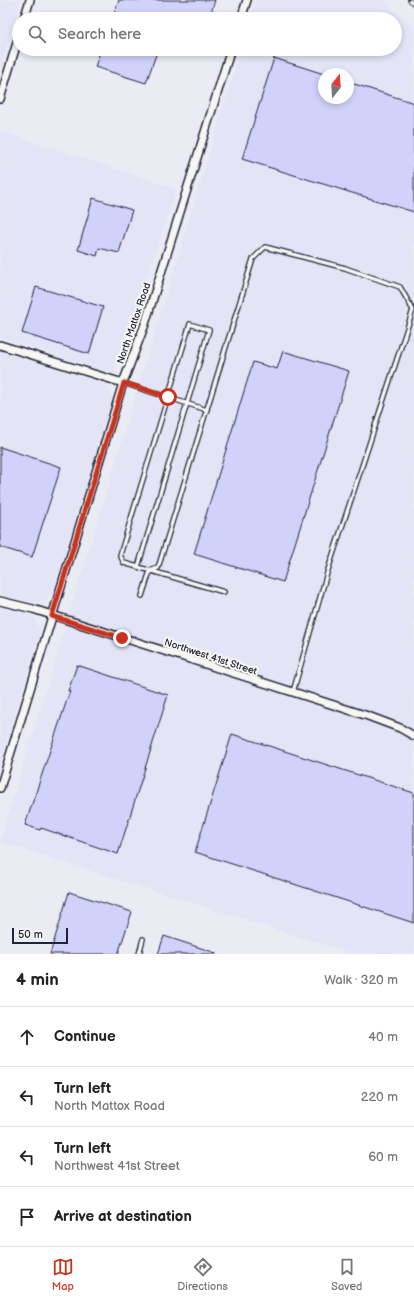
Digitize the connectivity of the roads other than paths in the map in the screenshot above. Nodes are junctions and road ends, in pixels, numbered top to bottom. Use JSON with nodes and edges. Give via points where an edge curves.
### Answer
{"nodes":[{"id":1,"x":30,"y":0,"type":"edge"},
{"id":2,"x":247,"y":0,"type":"edge"},
{"id":3,"x":26,"y":12,"type":"edge"},
{"id":4,"x":243,"y":12,"type":"edge"},
{"id":5,"x":13,"y":56,"type":"edge"},
{"id":6,"x":229,"y":56,"type":"edge"},
{"id":7,"x":0,"y":99,"type":"edge"},
{"id":8,"x":0,"y":345,"type":"edge"},
{"id":9,"x":124,"y":383,"type":"junction"},
{"id":10,"x":168,"y":397,"type":"junction"},
{"id":11,"x":187,"y":403,"type":"junction"},
{"id":12,"x":207,"y":410,"type":"junction"},
{"id":13,"x":138,"y":567,"type":"junction"},
{"id":14,"x":150,"y":571,"type":"junction"},
{"id":15,"x":224,"y":592,"type":"dead end"},
{"id":16,"x":142,"y":596,"type":"dead end"},
{"id":17,"x":0,"y":601,"type":"edge"},
{"id":18,"x":52,"y":616,"type":"junction"},
{"id":19,"x":292,"y":692,"type":"junction"},
{"id":20,"x":414,"y":736,"type":"edge"},
{"id":21,"x":0,"y":788,"type":"edge"},
{"id":22,"x":143,"y":939,"type":"dead end"},
{"id":23,"x":139,"y":954,"type":"edge"}],
"edges":[{"from":1,"to":3,"type":"street"},
{"from":2,"to":4,"type":"street"},
{"from":5,"to":7,"type":"street"},
{"from":6,"to":9,"type":"street","name":"North Mattox Road"},
{"from":8,"to":9,"type":"street"},
{"from":9,"to":10,"type":"lane"},
{"from":9,"to":18,"type":"street","name":"North Mattox Road"},
{"from":10,"to":11,"type":"lane"},
{"from":10,"to":11,"type":"lane","via":[[190,324],[209,330]]},
{"from":10,"to":13,"type":"lane","via":[[120,555],[124,563]]},
{"from":11,"to":12,"type":"lane"},
{"from":11,"to":13,"type":"lane"},
{"from":12,"to":14,"type":"lane","via":[[158,568]]},
{"from":12,"to":19,"type":"lane","via":[[253,259],[264,247],[345,268],[400,287],[413,310],[327,573]]},
{"from":13,"to":14,"type":"lane"},
{"from":14,"to":15,"type":"lane"},
{"from":14,"to":16,"type":"lane"},
{"from":17,"to":18,"type":"street","name":"Northwest 41st Street"},
{"from":18,"to":19,"type":"street","name":"Northwest 41st Street"},
{"from":18,"to":21,"type":"street","name":"North Mattox Road"},
{"from":19,"to":20,"type":"street","name":"Northwest 41st Street","via":[[385,721]]},
{"from":22,"to":23,"type":"lane"}]}
